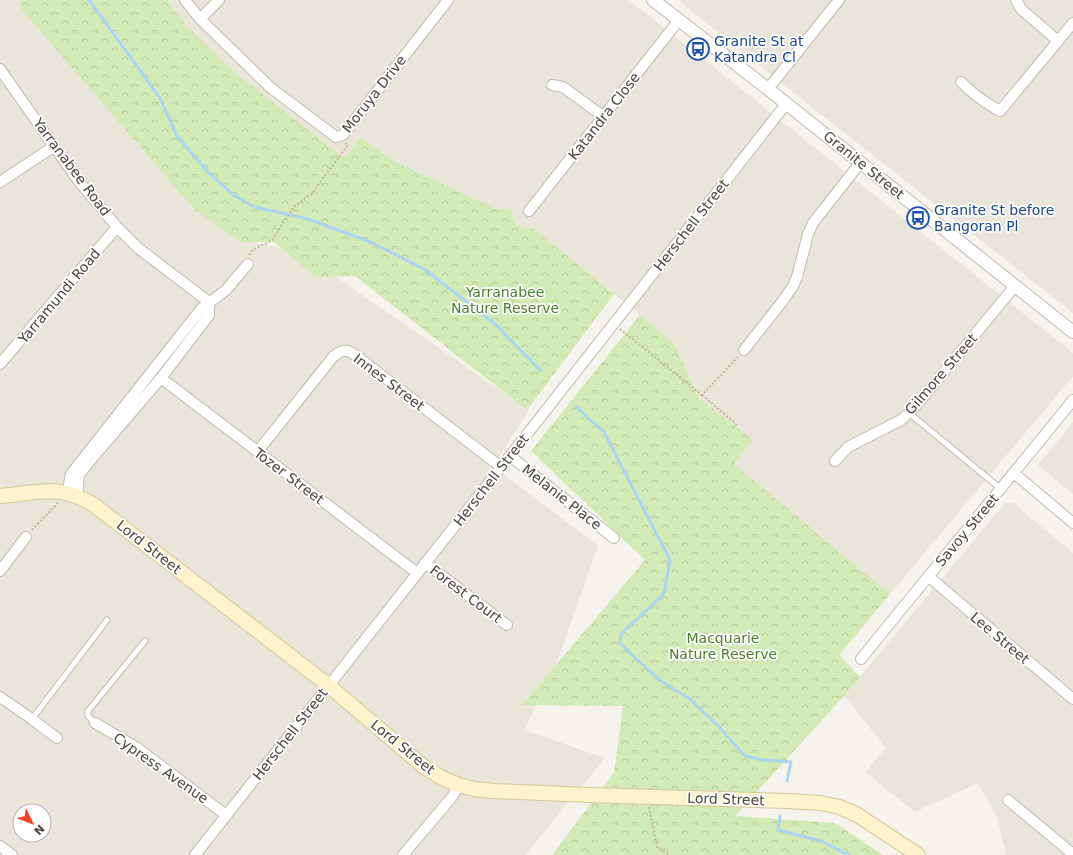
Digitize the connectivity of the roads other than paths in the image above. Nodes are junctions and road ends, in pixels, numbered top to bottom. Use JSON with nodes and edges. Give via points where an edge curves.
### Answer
{"nodes":[{"id":1,"x":185,"y":0,"type":"edge"},
{"id":2,"x":218,"y":0,"type":"edge"},
{"id":3,"x":448,"y":0,"type":"edge"},
{"id":4,"x":653,"y":0,"type":"edge"},
{"id":5,"x":839,"y":0,"type":"edge"},
{"id":6,"x":1016,"y":0,"type":"edge"},
{"id":7,"x":200,"y":19,"type":"junction"},
{"id":8,"x":679,"y":20,"type":"junction"},
{"id":9,"x":1073,"y":23,"type":"edge"},
{"id":10,"x":1058,"y":41,"type":"junction"},
{"id":11,"x":0,"y":69,"type":"edge"},
{"id":12,"x":961,"y":82,"type":"dead end"},
{"id":13,"x":552,"y":85,"type":"dead end"},
{"id":14,"x":768,"y":89,"type":"junction"},
{"id":15,"x":786,"y":104,"type":"junction"},
{"id":16,"x":604,"y":117,"type":"junction"},
{"id":17,"x":53,"y":146,"type":"junction"},
{"id":18,"x":860,"y":162,"type":"junction"},
{"id":19,"x":0,"y":182,"type":"edge"},
{"id":20,"x":529,"y":211,"type":"dead end"},
{"id":21,"x":117,"y":227,"type":"junction"},
{"id":22,"x":248,"y":264,"type":"road end"},
{"id":23,"x":1015,"y":286,"type":"junction"},
{"id":24,"x":209,"y":302,"type":"junction"},
{"id":25,"x":1073,"y":332,"type":"edge"},
{"id":26,"x":744,"y":350,"type":"road end"},
{"id":27,"x":0,"y":364,"type":"edge"},
{"id":28,"x":161,"y":378,"type":"junction"},
{"id":29,"x":1073,"y":400,"type":"edge"},
{"id":30,"x":909,"y":413,"type":"junction"},
{"id":31,"x":258,"y":451,"type":"junction"},
{"id":32,"x":510,"y":456,"type":"junction"},
{"id":33,"x":836,"y":460,"type":"dead end"},
{"id":34,"x":501,"y":467,"type":"junction"},
{"id":35,"x":1014,"y":473,"type":"junction"},
{"id":36,"x":1001,"y":489,"type":"junction"},
{"id":37,"x":72,"y":495,"type":"junction"},
{"id":38,"x":2,"y":497,"type":"edge"},
{"id":39,"x":1073,"y":523,"type":"edge"},
{"id":40,"x":26,"y":537,"type":"road end"},
{"id":41,"x":614,"y":538,"type":"dead end"},
{"id":42,"x":425,"y":563,"type":"junction"},
{"id":43,"x":0,"y":571,"type":"edge"},
{"id":44,"x":417,"y":573,"type":"junction"},
{"id":45,"x":928,"y":576,"type":"junction"},
{"id":46,"x":107,"y":620,"type":"dead end"},
{"id":47,"x":507,"y":626,"type":"dead end"},
{"id":48,"x":145,"y":641,"type":"dead end"},
{"id":49,"x":861,"y":659,"type":"dead end"},
{"id":50,"x":328,"y":686,"type":"junction"},
{"id":51,"x":0,"y":697,"type":"edge"},
{"id":52,"x":1073,"y":699,"type":"edge"},
{"id":53,"x":32,"y":719,"type":"junction"},
{"id":54,"x":95,"y":723,"type":"joint"},
{"id":55,"x":57,"y":738,"type":"dead end"},
{"id":56,"x":459,"y":784,"type":"junction"},
{"id":57,"x":1008,"y":800,"type":"dead end"},
{"id":58,"x":226,"y":815,"type":"junction"},
{"id":59,"x":1073,"y":854,"type":"edge"},
{"id":60,"x":195,"y":855,"type":"edge"},
{"id":61,"x":403,"y":855,"type":"edge"},
{"id":62,"x":918,"y":855,"type":"edge"}],
"edges":[{"from":1,"to":7,"type":"street","name":"Moruya Drive"},
{"from":2,"to":7,"type":"street"},
{"from":3,"to":7,"type":"street","name":"Moruya Drive","via":[[343,135],[336,136],[271,88]]},
{"from":4,"to":8,"type":"street","name":"Granite Street"},
{"from":5,"to":14,"type":"street"},
{"from":6,"to":10,"type":"street","via":[[1021,9]]},
{"from":8,"to":14,"type":"street","name":"Granite Street"},
{"from":8,"to":16,"type":"street","name":"Katandra Close"},
{"from":9,"to":10,"type":"street"},
{"from":10,"to":12,"type":"street","via":[[1000,111],[987,104]]},
{"from":11,"to":17,"type":"street","name":"Yarranabee Road"},
{"from":13,"to":16,"type":"street","via":[[562,87]]},
{"from":14,"to":15,"type":"street","name":"Granite Street"},
{"from":15,"to":18,"type":"street","name":"Granite Street"},
{"from":15,"to":32,"type":"street","name":"Herschell Street"},
{"from":16,"to":20,"type":"street","name":"Katandra Close"},
{"from":17,"to":19,"type":"street"},
{"from":17,"to":21,"type":"street","name":"Yarranabee Road"},
{"from":18,"to":23,"type":"street","name":"Granite Street"},
{"from":18,"to":26,"type":"street","via":[[813,223],[793,286]]},
{"from":21,"to":24,"type":"street","name":"Yarranabee Road","via":[[138,248]]},
{"from":21,"to":27,"type":"street","name":"Yarramundi Road"},
{"from":22,"to":24,"type":"street","via":[[226,290]]},
{"from":23,"to":25,"type":"street","name":"Granite Street"},
{"from":23,"to":30,"type":"street","name":"Gilmore Street"},
{"from":24,"to":28,"type":"street","via":[[209,315]]},
{"from":24,"to":37,"type":"street","via":[[71,474]]},
{"from":28,"to":31,"type":"street","name":"Tozer Street"},
{"from":28,"to":37,"type":"street","via":[[79,475]]},
{"from":29,"to":35,"type":"street","name":"Savoy Street"},
{"from":30,"to":33,"type":"street","name":"Gilmore Street","via":[[901,420],[848,446]]},
{"from":30,"to":36,"type":"lane"},
{"from":31,"to":34,"type":"street","name":"Innes Street","via":[[333,357],[339,351],[345,350],[353,353]]},
{"from":31,"to":44,"type":"street","name":"Tozer Street"},
{"from":32,"to":34,"type":"street","name":"Herschell Street"},
{"from":32,"to":41,"type":"street","name":"Melanie Place"},
{"from":34,"to":42,"type":"street","name":"Herschell Street"},
{"from":35,"to":36,"type":"street","name":"Savoy Street"},
{"from":35,"to":39,"type":"street"},
{"from":36,"to":45,"type":"street","name":"Savoy Street"},
{"from":37,"to":38,"type":"main road","via":[[45,491]]},
{"from":37,"to":50,"type":"main road","name":"Lord Street","via":[[108,515]]},
{"from":40,"to":43,"type":"street"},
{"from":42,"to":44,"type":"street","name":"Herschell Street"},
{"from":42,"to":47,"type":"street","name":"Forest Court"},
{"from":44,"to":50,"type":"street","name":"Herschell Street"},
{"from":45,"to":49,"type":"street","name":"Savoy Street"},
{"from":45,"to":52,"type":"street","name":"Lee Street"},
{"from":46,"to":53,"type":"lane"},
{"from":48,"to":54,"type":"lane","via":[[88,711],[88,716]]},
{"from":50,"to":56,"type":"main road","name":"Lord Street","via":[[423,766],[442,778]]},
{"from":50,"to":58,"type":"street","name":"Herschell Street"},
{"from":51,"to":53,"type":"street"},
{"from":53,"to":55,"type":"street"},
{"from":54,"to":58,"type":"street","name":"Cypress Avenue","via":[[136,747]]},
{"from":56,"to":61,"type":"street","via":[[452,797]]},
{"from":56,"to":62,"type":"main road","name":"Lord Street","via":[[494,791],[820,803],[856,814]]},
{"from":57,"to":59,"type":"street"},
{"from":58,"to":60,"type":"street","name":"Herschell Street"}]}
